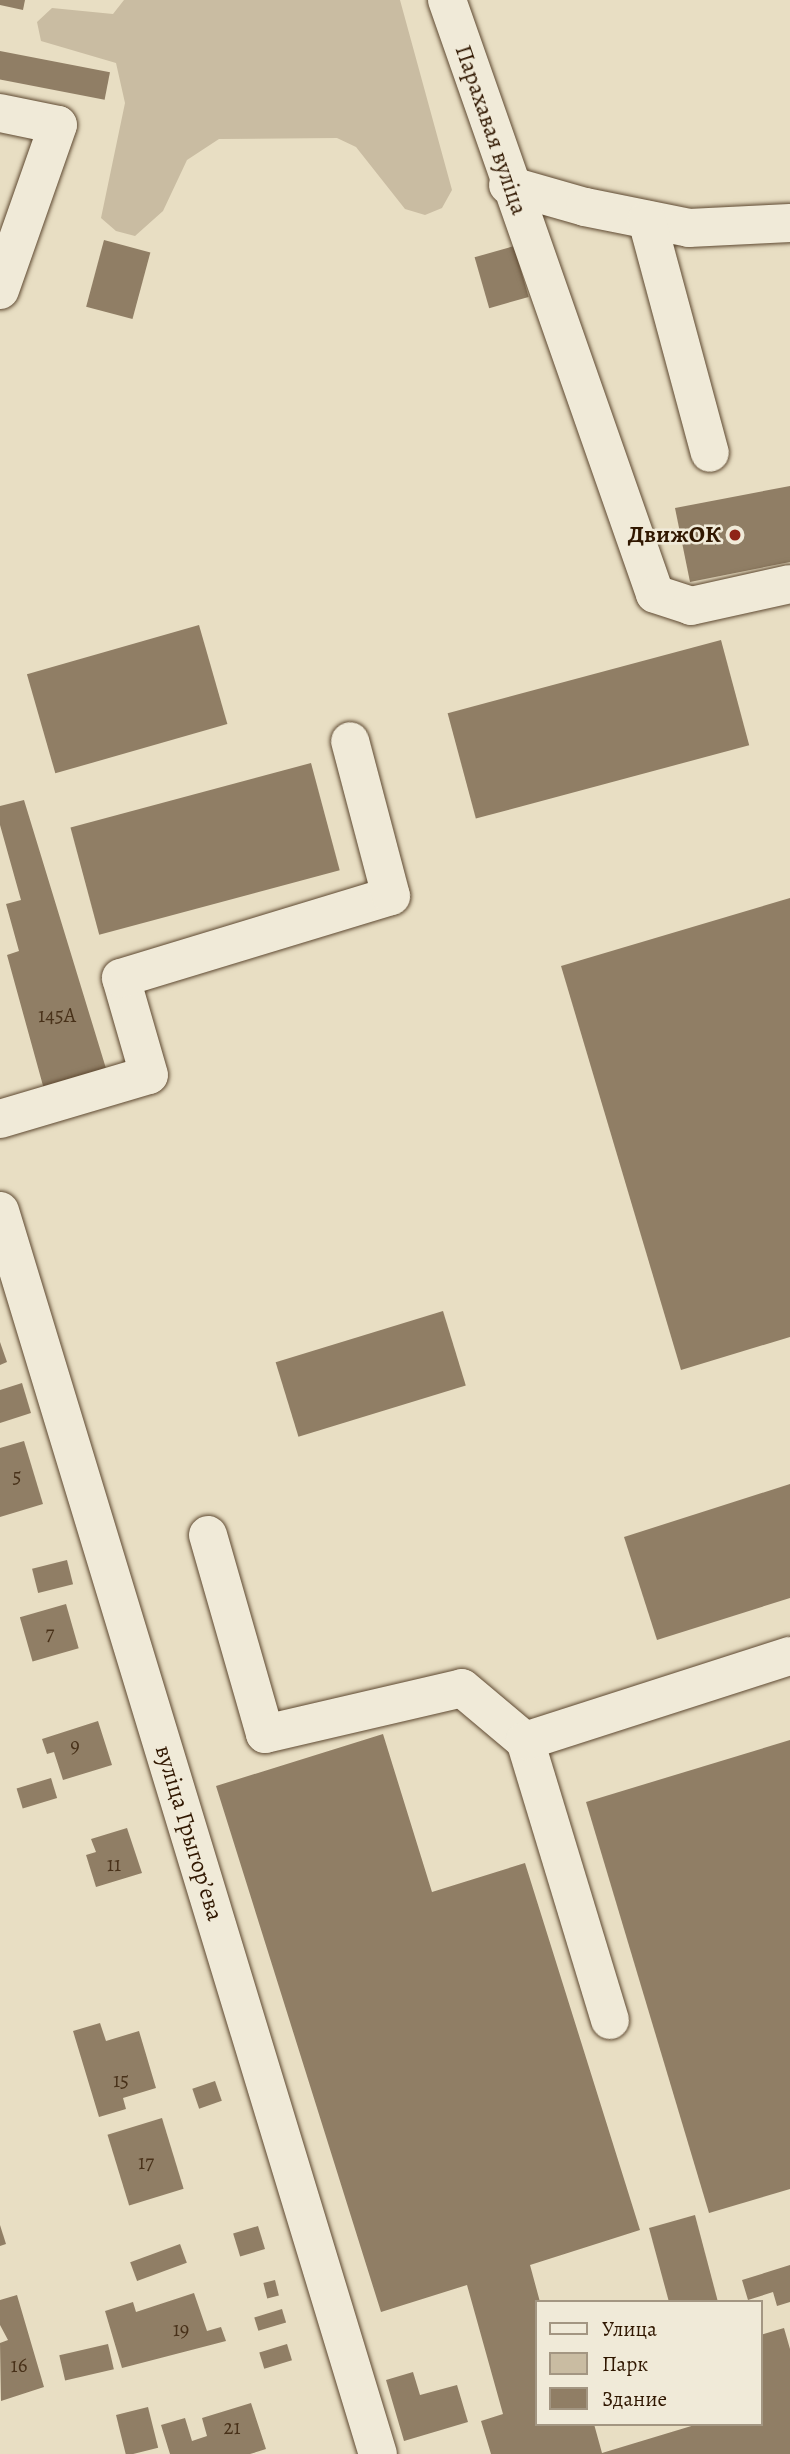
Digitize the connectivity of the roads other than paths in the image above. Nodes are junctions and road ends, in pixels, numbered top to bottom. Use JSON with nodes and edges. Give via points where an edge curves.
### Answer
{"nodes":[{"id":1,"x":447,"y":0,"type":"edge"},
{"id":2,"x":0,"y":113,"type":"edge"},
{"id":3,"x":508,"y":185,"type":"junction"},
{"id":4,"x":647,"y":220,"type":"junction"},
{"id":5,"x":790,"y":223,"type":"edge"},
{"id":6,"x":0,"y":290,"type":"edge"},
{"id":7,"x":710,"y":453,"type":"dead end"},
{"id":8,"x":790,"y":584,"type":"edge"},
{"id":9,"x":350,"y":741,"type":"dead end"},
{"id":10,"x":0,"y":1119,"type":"edge"},
{"id":11,"x":0,"y":1211,"type":"edge"},
{"id":12,"x":208,"y":1535,"type":"dead end"},
{"id":13,"x":790,"y":1656,"type":"edge"},
{"id":14,"x":525,"y":1741,"type":"junction"},
{"id":15,"x":610,"y":2020,"type":"dead end"},
{"id":16,"x":378,"y":2454,"type":"edge"}],
"edges":[{"from":1,"to":3,"type":"street","name":"Парахавая вуліца"},
{"from":2,"to":6,"type":"street","via":[[58,125]]},
{"from":3,"to":4,"type":"street","via":[[584,208]]},
{"from":3,"to":8,"type":"street","name":"Парахавая вуліца","via":[[655,594],[691,606]]},
{"from":4,"to":5,"type":"street","via":[[689,228]]},
{"from":4,"to":7,"type":"street"},
{"from":9,"to":10,"type":"street","via":[[391,896],[121,978],[149,1075]]},
{"from":11,"to":16,"type":"street","name":"вуліца Грыгорʼева"},
{"from":12,"to":14,"type":"street","via":[[265,1734],[462,1688]]},
{"from":13,"to":14,"type":"street"},
{"from":14,"to":15,"type":"street"}]}
